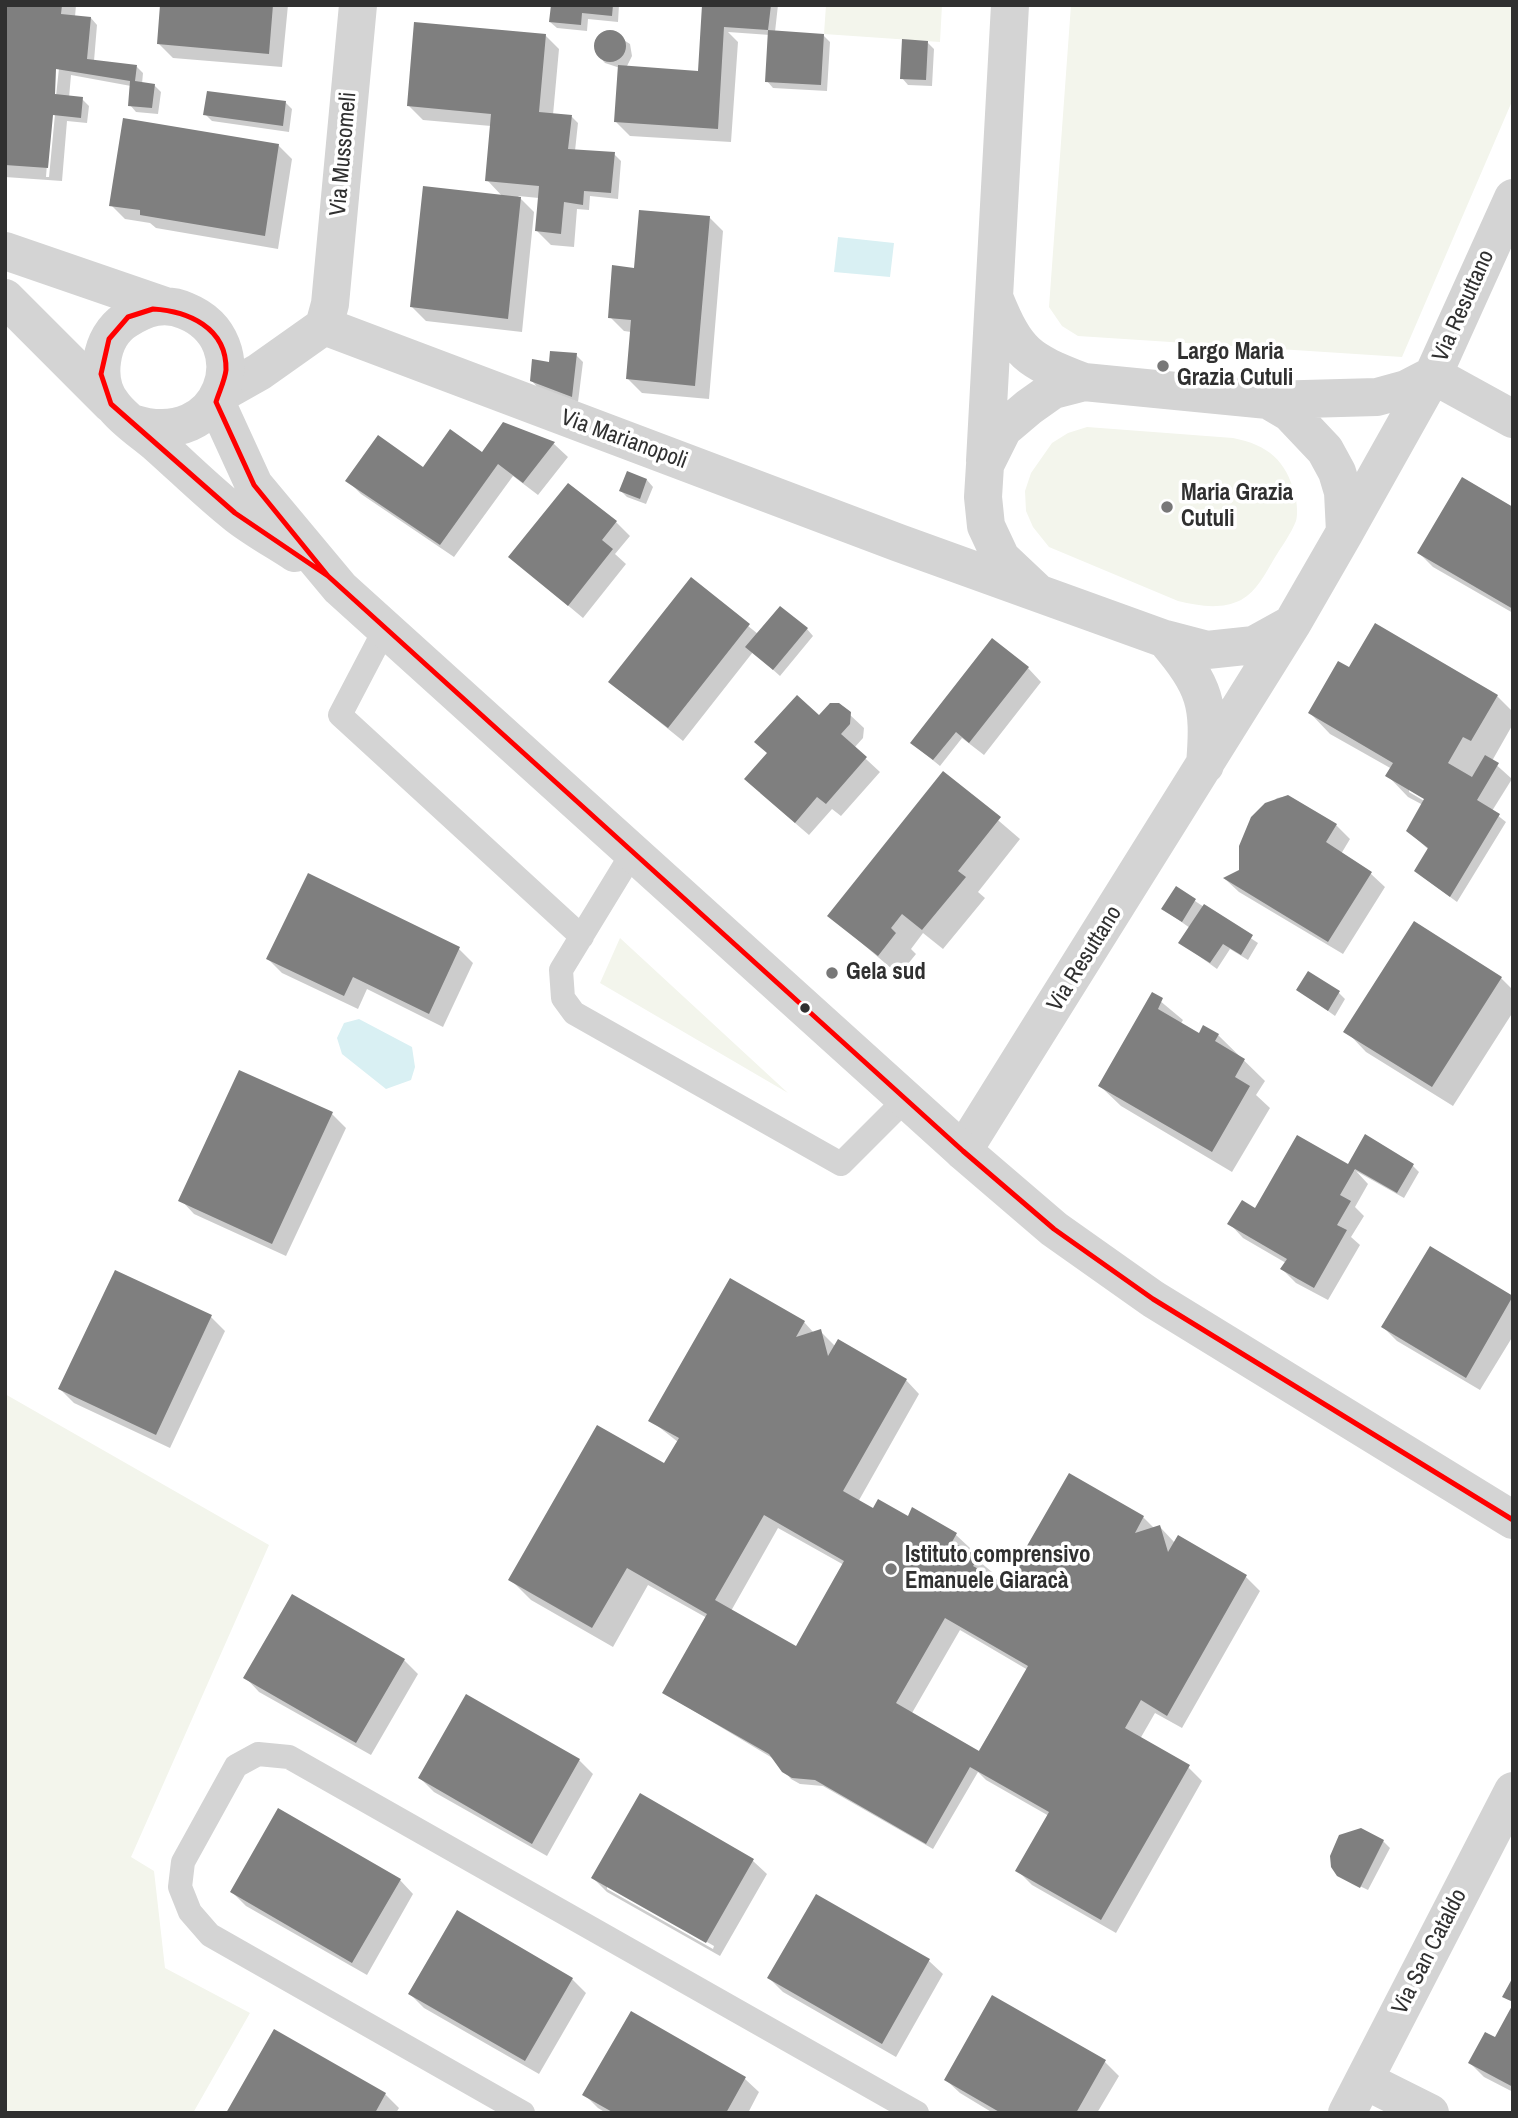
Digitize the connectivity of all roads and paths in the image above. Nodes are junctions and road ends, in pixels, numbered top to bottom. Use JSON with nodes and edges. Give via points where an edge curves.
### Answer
{"nodes":[{"id":1,"x":358,"y":5,"type":"edge"},
{"id":2,"x":1010,"y":5,"type":"edge"},
{"id":3,"x":1513,"y":198,"type":"edge"},
{"id":4,"x":5,"y":251,"type":"edge"},
{"id":5,"x":992,"y":292,"type":"junction"},
{"id":6,"x":5,"y":298,"type":"edge"},
{"id":7,"x":165,"y":306,"type":"junction"},
{"id":8,"x":334,"y":322,"type":"junction"},
{"id":9,"x":1433,"y":375,"type":"junction"},
{"id":10,"x":1084,"y":382,"type":"junction"},
{"id":11,"x":218,"y":398,"type":"junction"},
{"id":12,"x":1268,"y":400,"type":"junction"},
{"id":13,"x":122,"y":413,"type":"junction"},
{"id":14,"x":1513,"y":419,"type":"edge"},
{"id":15,"x":985,"y":465,"type":"junction"},
{"id":16,"x":1345,"y":532,"type":"junction"},
{"id":17,"x":328,"y":576,"type":"junction"},
{"id":18,"x":1036,"y":591,"type":"junction"},
{"id":19,"x":1292,"y":624,"type":"junction"},
{"id":20,"x":385,"y":629,"type":"junction"},
{"id":21,"x":1165,"y":639,"type":"junction"},
{"id":22,"x":1205,"y":767,"type":"junction"},
{"id":23,"x":633,"y":852,"type":"junction"},
{"id":24,"x":582,"y":937,"type":"junction"},
{"id":25,"x":906,"y":1099,"type":"junction"},
{"id":26,"x":963,"y":1151,"type":"junction"},
{"id":27,"x":1513,"y":1520,"type":"edge"},
{"id":28,"x":1513,"y":1791,"type":"edge"},
{"id":29,"x":1355,"y":2096,"type":"edge"},
{"id":30,"x":523,"y":2113,"type":"edge"},
{"id":31,"x":917,"y":2113,"type":"edge"},
{"id":32,"x":1430,"y":2113,"type":"edge"}],
"edges":[{"from":1,"to":8,"type":"street","name":"Via Mussomeli"},
{"from":2,"to":5,"type":"street"},
{"from":3,"to":9,"type":"street","name":"Via Resuttano"},
{"from":4,"to":7,"type":"street"},
{"from":5,"to":10,"type":"street","via":[[1020,349],[1048,369]]},
{"from":5,"to":15,"type":"street"},
{"from":6,"to":13,"type":"street"},
{"from":7,"to":11,"type":"street","via":[[202,320],[216,336],[225,374]]},
{"from":7,"to":13,"type":"street","via":[[145,308],[120,324],[104,348],[101,377]]},
{"from":8,"to":11,"type":"street"},
{"from":8,"to":18,"type":"street","name":"Via Marianopoli","via":[[899,543]]},
{"from":9,"to":12,"type":"street","via":[[1377,397]]},
{"from":9,"to":14,"type":"street"},
{"from":9,"to":16,"type":"street","name":"Via Resuttano"},
{"from":10,"to":12,"type":"street"},
{"from":10,"to":15,"type":"street","via":[[1053,390],[1029,407],[1003,429]]},
{"from":11,"to":13,"type":"street","via":[[199,419],[178,429],[154,430]]},
{"from":11,"to":17,"type":"street","via":[[254,485]]},
{"from":12,"to":16,"type":"street","via":[[1290,413],[1325,450],[1343,492]]},
{"from":13,"to":17,"type":"street","via":[[236,514]]},
{"from":15,"to":18,"type":"street","via":[[986,526],[1001,558]]},
{"from":16,"to":19,"type":"street","name":"Via Resuttano"},
{"from":17,"to":20,"type":"street"},
{"from":18,"to":21,"type":"street","name":"Via Marianopoli"},
{"from":19,"to":21,"type":"street","name":"Via Marianopoli","via":[[1254,645],[1207,650]]},
{"from":19,"to":22,"type":"street","name":"Via Resuttano"},
{"from":20,"to":23,"type":"street"},
{"from":20,"to":24,"type":"lane","via":[[340,715]]},
{"from":21,"to":22,"type":"street","via":[[1206,701]]},
{"from":22,"to":26,"type":"street","name":"Via Resuttano"},
{"from":23,"to":24,"type":"lane"},
{"from":23,"to":25,"type":"street"},
{"from":24,"to":25,"type":"lane","via":[[561,970],[563,998],[574,1013],[841,1164]]},
{"from":25,"to":26,"type":"street"},
{"from":26,"to":27,"type":"street","via":[[1054,1229],[1153,1299]]},
{"from":28,"to":29,"type":"street","name":"Via San Cataldo"},
{"from":29,"to":32,"type":"street"},
{"from":30,"to":31,"type":"lane","via":[[210,1935],[190,1912],[180,1887],[183,1863],[236,1766],[258,1754],[289,1757]]}]}
